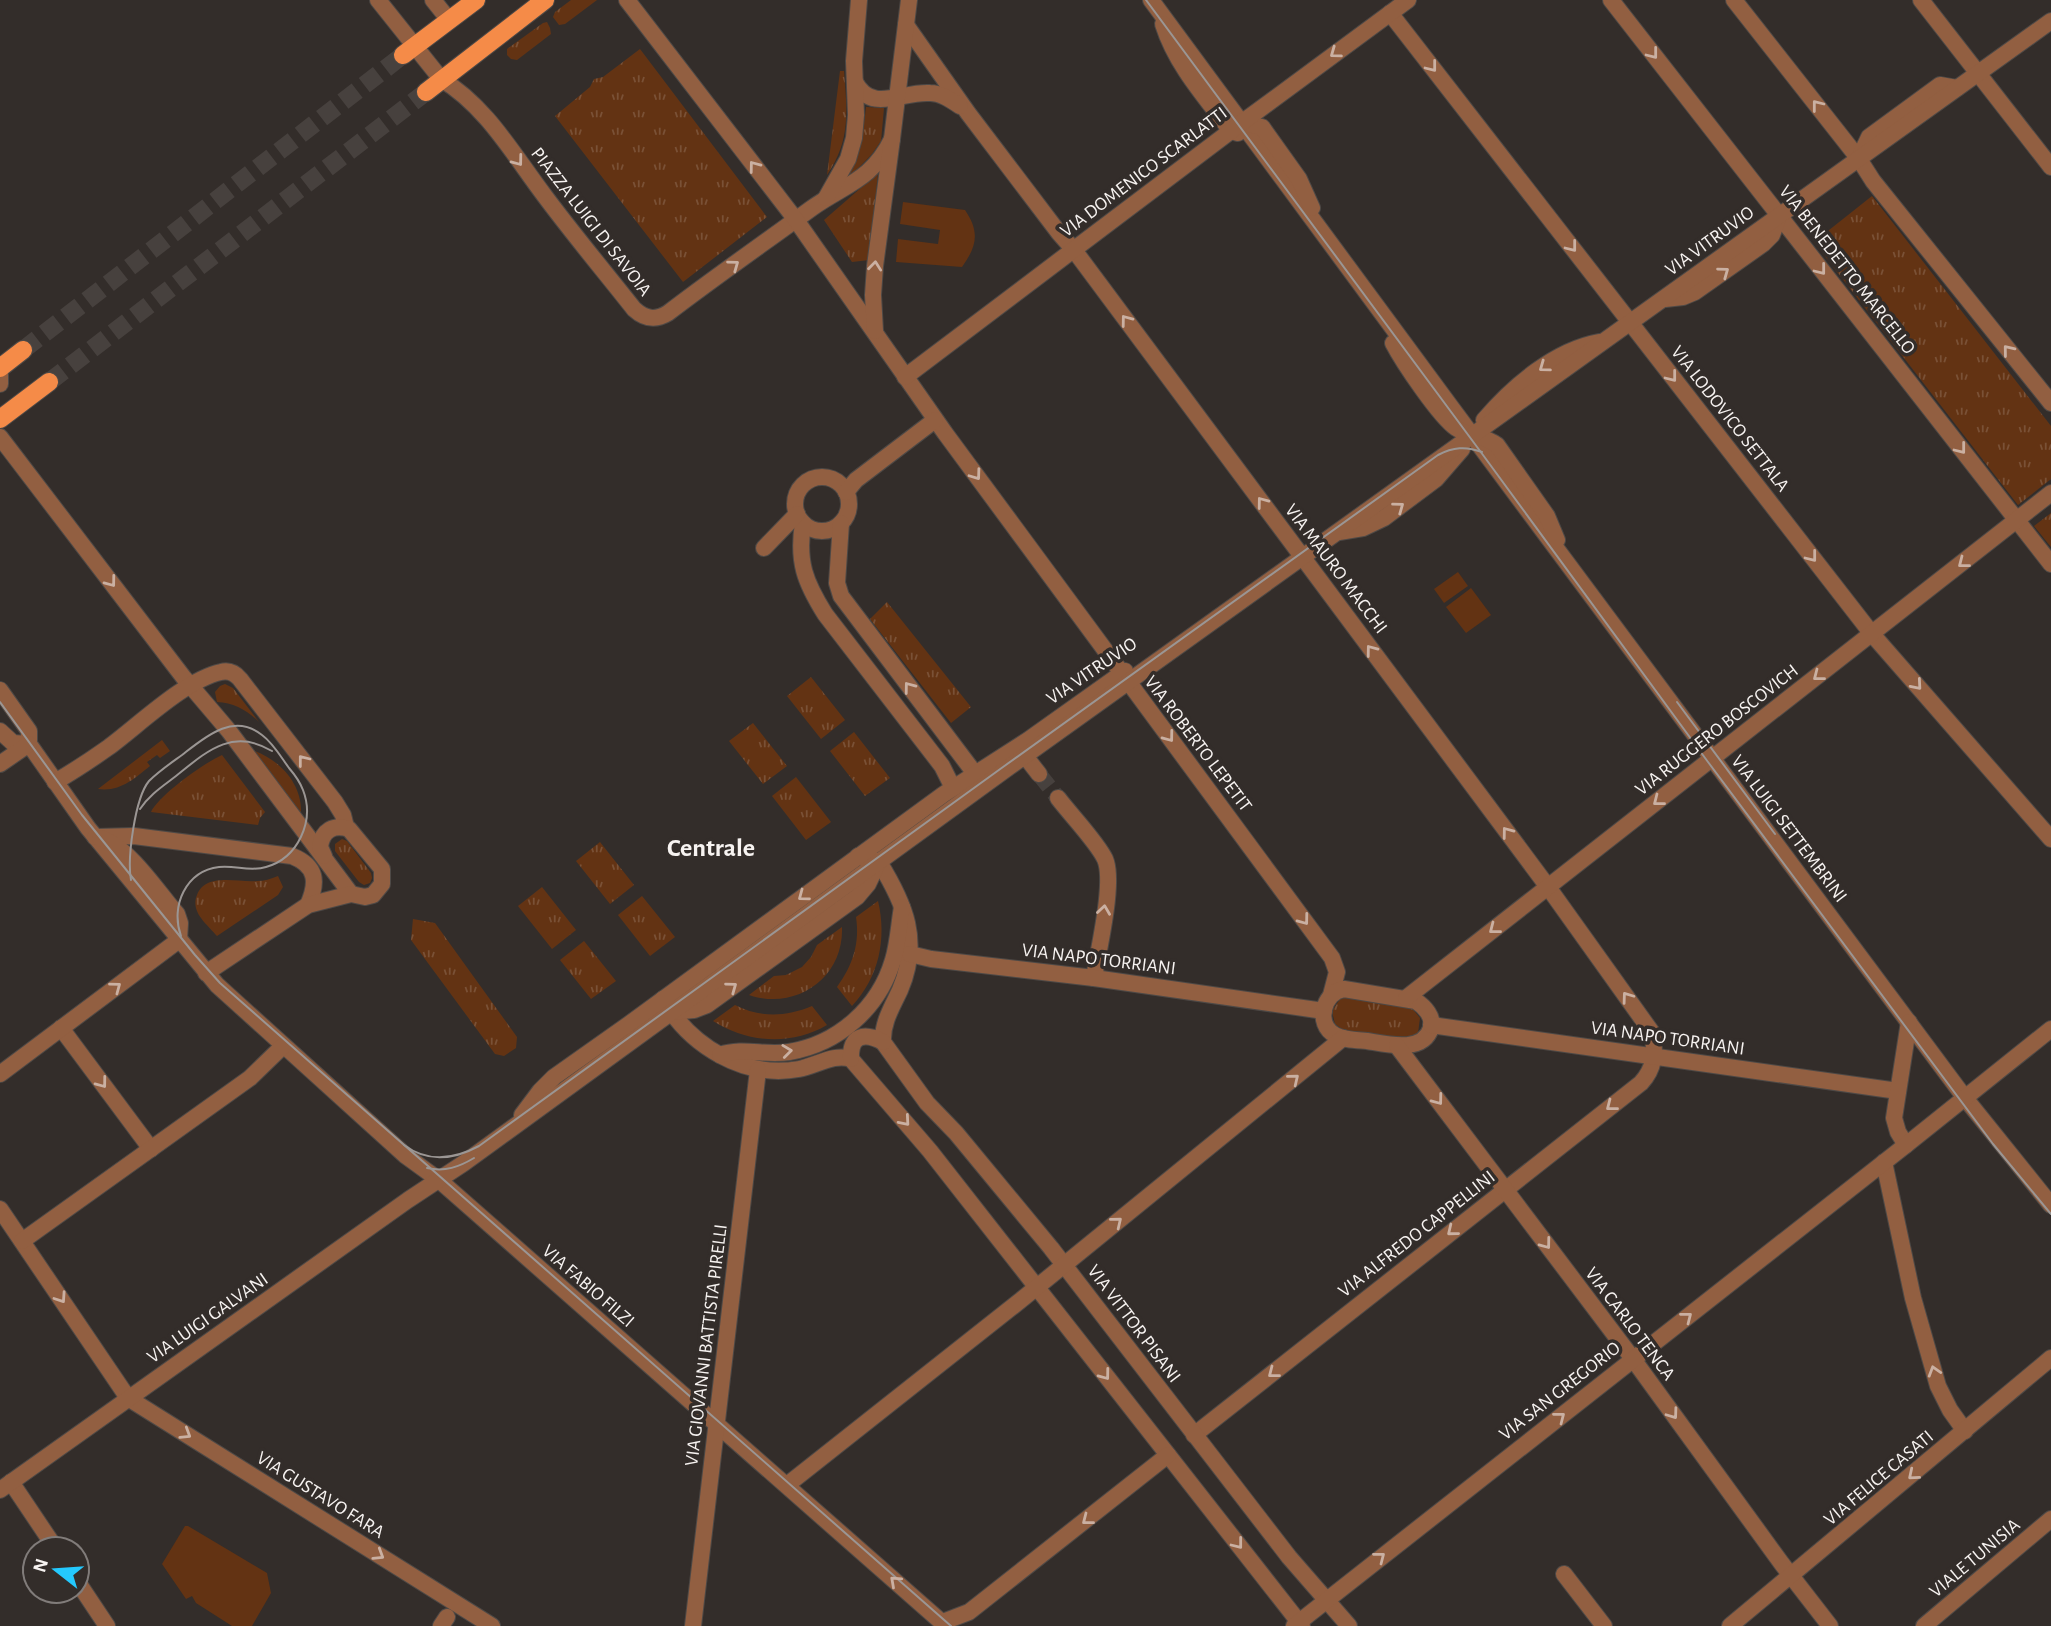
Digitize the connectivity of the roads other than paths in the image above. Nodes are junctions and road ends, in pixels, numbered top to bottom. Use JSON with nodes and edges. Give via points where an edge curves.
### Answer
{"nodes":[{"id":1,"x":378,"y":0,"type":"edge"},
{"id":2,"x":433,"y":0,"type":"edge"},
{"id":3,"x":476,"y":0,"type":"edge"},
{"id":4,"x":545,"y":0,"type":"edge"},
{"id":5,"x":627,"y":0,"type":"edge"},
{"id":6,"x":859,"y":0,"type":"edge"},
{"id":7,"x":909,"y":0,"type":"edge"},
{"id":8,"x":1408,"y":0,"type":"edge"},
{"id":9,"x":1611,"y":0,"type":"edge"},
{"id":10,"x":1734,"y":0,"type":"edge"},
{"id":11,"x":1920,"y":0,"type":"edge"},
{"id":12,"x":1155,"y":6,"type":"edge"},
{"id":13,"x":1390,"y":13,"type":"junction"},
{"id":14,"x":449,"y":20,"type":"junction"},
{"id":15,"x":2051,"y":21,"type":"edge"},
{"id":16,"x":906,"y":25,"type":"junction"},
{"id":17,"x":409,"y":50,"type":"junction"},
{"id":18,"x":1977,"y":74,"type":"junction"},
{"id":19,"x":441,"y":79,"type":"junction"},
{"id":20,"x":855,"y":82,"type":"junction"},
{"id":21,"x":426,"y":92,"type":"tunnel mouth"},
{"id":22,"x":898,"y":96,"type":"junction"},
{"id":23,"x":968,"y":113,"type":"junction"},
{"id":24,"x":1236,"y":127,"type":"junction"},
{"id":25,"x":892,"y":139,"type":"junction"},
{"id":26,"x":1859,"y":159,"type":"junction"},
{"id":27,"x":2051,"y":167,"type":"edge"},
{"id":28,"x":826,"y":198,"type":"junction"},
{"id":29,"x":1779,"y":216,"type":"junction"},
{"id":30,"x":796,"y":220,"type":"junction"},
{"id":31,"x":1319,"y":227,"type":"junction"},
{"id":32,"x":1074,"y":250,"type":"junction"},
{"id":33,"x":1631,"y":323,"type":"junction"},
{"id":34,"x":875,"y":334,"type":"junction"},
{"id":35,"x":23,"y":350,"type":"tunnel mouth"},
{"id":36,"x":0,"y":366,"type":"edge"},
{"id":37,"x":905,"y":377,"type":"junction"},
{"id":38,"x":49,"y":382,"type":"tunnel mouth"},
{"id":39,"x":0,"y":384,"type":"edge"},
{"id":40,"x":2051,"y":404,"type":"edge"},
{"id":41,"x":0,"y":419,"type":"edge"},
{"id":42,"x":936,"y":420,"type":"junction"},
{"id":43,"x":1472,"y":435,"type":"junction"},
{"id":44,"x":0,"y":437,"type":"edge"},
{"id":45,"x":846,"y":492,"type":"junction"},
{"id":46,"x":2051,"y":493,"type":"edge"},
{"id":47,"x":800,"y":519,"type":"junction"},
{"id":48,"x":2016,"y":521,"type":"junction"},
{"id":49,"x":841,"y":523,"type":"junction"},
{"id":50,"x":764,"y":548,"type":"dead end"},
{"id":51,"x":1302,"y":557,"type":"junction"},
{"id":52,"x":2051,"y":565,"type":"edge"},
{"id":53,"x":1872,"y":634,"type":"junction"},
{"id":54,"x":1124,"y":678,"type":"junction"},
{"id":55,"x":191,"y":686,"type":"junction"},
{"id":56,"x":0,"y":690,"type":"edge"},
{"id":57,"x":0,"y":731,"type":"edge"},
{"id":58,"x":29,"y":744,"type":"junction"},
{"id":59,"x":1021,"y":751,"type":"junction"},
{"id":60,"x":1712,"y":759,"type":"junction"},
{"id":61,"x":0,"y":764,"type":"edge"},
{"id":62,"x":974,"y":774,"type":"junction"},
{"id":63,"x":1039,"y":774,"type":"tunnel mouth"},
{"id":64,"x":55,"y":782,"type":"junction"},
{"id":65,"x":953,"y":788,"type":"junction"},
{"id":66,"x":976,"y":791,"type":"junction"},
{"id":67,"x":1058,"y":798,"type":"tunnel mouth"},
{"id":68,"x":346,"y":827,"type":"junction"},
{"id":69,"x":98,"y":837,"type":"junction"},
{"id":70,"x":2051,"y":839,"type":"edge"},
{"id":71,"x":858,"y":856,"type":"junction"},
{"id":72,"x":878,"y":862,"type":"junction"},
{"id":73,"x":337,"y":876,"type":"junction"},
{"id":74,"x":1548,"y":887,"type":"junction"},
{"id":75,"x":351,"y":894,"type":"junction"},
{"id":76,"x":308,"y":905,"type":"junction"},
{"id":77,"x":902,"y":906,"type":"junction"},
{"id":78,"x":179,"y":940,"type":"junction"},
{"id":79,"x":910,"y":954,"type":"junction"},
{"id":80,"x":206,"y":973,"type":"junction"},
{"id":81,"x":1094,"y":978,"type":"junction"},
{"id":82,"x":1331,"y":995,"type":"junction"},
{"id":83,"x":1406,"y":998,"type":"junction"},
{"id":84,"x":667,"y":1006,"type":"junction"},
{"id":85,"x":1324,"y":1011,"type":"junction"},
{"id":86,"x":1909,"y":1022,"type":"junction"},
{"id":87,"x":1432,"y":1026,"type":"junction"},
{"id":88,"x":61,"y":1028,"type":"junction"},
{"id":89,"x":2045,"y":1034,"type":"edge"},
{"id":90,"x":1343,"y":1038,"type":"junction"},
{"id":91,"x":885,"y":1044,"type":"junction"},
{"id":92,"x":284,"y":1046,"type":"junction"},
{"id":93,"x":1397,"y":1046,"type":"junction"},
{"id":94,"x":720,"y":1055,"type":"junction"},
{"id":95,"x":1654,"y":1057,"type":"junction"},
{"id":96,"x":856,"y":1064,"type":"junction"},
{"id":97,"x":758,"y":1070,"type":"junction"},
{"id":98,"x":0,"y":1074,"type":"edge"},
{"id":99,"x":1898,"y":1091,"type":"junction"},
{"id":100,"x":1965,"y":1098,"type":"junction"},
{"id":101,"x":1906,"y":1145,"type":"junction"},
{"id":102,"x":151,"y":1149,"type":"junction"},
{"id":103,"x":1884,"y":1162,"type":"junction"},
{"id":104,"x":439,"y":1180,"type":"junction"},
{"id":105,"x":1506,"y":1189,"type":"junction"},
{"id":106,"x":2051,"y":1205,"type":"edge"},
{"id":107,"x":0,"y":1209,"type":"edge"},
{"id":108,"x":22,"y":1241,"type":"junction"},
{"id":109,"x":1064,"y":1265,"type":"junction"},
{"id":110,"x":1043,"y":1282,"type":"junction"},
{"id":111,"x":2051,"y":1358,"type":"edge"},
{"id":112,"x":1633,"y":1359,"type":"junction"},
{"id":113,"x":128,"y":1398,"type":"junction"},
{"id":114,"x":717,"y":1424,"type":"junction"},
{"id":115,"x":1965,"y":1431,"type":"junction"},
{"id":116,"x":1194,"y":1435,"type":"junction"},
{"id":117,"x":1168,"y":1455,"type":"junction"},
{"id":118,"x":787,"y":1485,"type":"junction"},
{"id":119,"x":6,"y":1486,"type":"edge"},
{"id":120,"x":2051,"y":1520,"type":"edge"},
{"id":121,"x":45,"y":1535,"type":"edge"},
{"id":122,"x":1564,"y":1574,"type":"dead end"},
{"id":123,"x":1791,"y":1576,"type":"junction"},
{"id":124,"x":1327,"y":1600,"type":"junction"},
{"id":125,"x":91,"y":1602,"type":"edge"},
{"id":126,"x":945,"y":1624,"type":"edge"},
{"id":127,"x":1298,"y":1625,"type":"edge"},
{"id":128,"x":107,"y":1626,"type":"edge"},
{"id":129,"x":492,"y":1626,"type":"edge"},
{"id":130,"x":693,"y":1626,"type":"edge"},
{"id":131,"x":1349,"y":1626,"type":"edge"},
{"id":132,"x":1604,"y":1626,"type":"edge"},
{"id":133,"x":1730,"y":1626,"type":"edge"},
{"id":134,"x":1830,"y":1626,"type":"edge"},
{"id":135,"x":1924,"y":1626,"type":"edge"}],
"edges":[{"from":1,"to":17,"type":"street","name":"PIAZZA LUIGI DI SAVOIA"},
{"from":2,"to":14,"type":"street"},
{"from":3,"to":14,"type":"main road"},
{"from":4,"to":19,"type":"main road"},
{"from":30,"to":5,"type":"street","one_way":true},
{"from":6,"to":20,"type":"street"},
{"from":7,"to":16,"type":"street"},
{"from":8,"to":13,"type":"street","name":"VIA DOMENICO SCARLATTI"},
{"from":9,"to":29,"type":"street","name":"VIA BENEDETTO MARCELLO","one_way":true},
{"from":26,"to":10,"type":"street","one_way":true},
{"from":11,"to":18,"type":"street"},
{"from":12,"to":24,"type":"street","name":"VIA LUIGI SETTEMBRINI","via":[[1175,56]]},
{"from":13,"to":24,"type":"street","name":"VIA DOMENICO SCARLATTI","one_way":true},
{"from":13,"to":33,"type":"street","name":"VIA LODOVICO SETTALA","one_way":true},
{"from":14,"to":17,"type":"main road"},
{"from":15,"to":18,"type":"street","name":"VIA VITRUVIO"},
{"from":16,"to":22,"type":"street"},
{"from":16,"to":23,"type":"street","name":"VIA MAURO MACCHI"},
{"from":17,"to":19,"type":"street","name":"PIAZZA LUIGI DI SAVOIA"},
{"from":18,"to":26,"type":"street","name":"VIA VITRUVIO"},
{"from":18,"to":27,"type":"street"},
{"from":19,"to":21,"type":"main road"},
{"from":19,"to":30,"type":"street","name":"PIAZZA LUIGI DI SAVOIA","one_way":true,"via":[[477,107],[644,317],[668,313]]},
{"from":20,"to":22,"type":"street","name":"VIA MAURO MACCHI","via":[[869,98]]},
{"from":20,"to":28,"type":"street","via":[[853,145]]},
{"from":22,"to":23,"type":"street","name":"VIA MAURO MACCHI","via":[[937,94]]},
{"from":22,"to":25,"type":"street"},
{"from":23,"to":32,"type":"street","name":"VIA MAURO MACCHI"},
{"from":24,"to":31,"type":"street","name":"VIA LUIGI SETTEMBRINI","via":[[1251,137]]},
{"from":24,"to":31,"type":"street","name":"VIA LUIGI SETTEMBRINI","via":[[1262,127],[1303,187]]},
{"from":24,"to":32,"type":"street","name":"VIA DOMENICO SCARLATTI"},
{"from":25,"to":28,"type":"street","via":[[873,168]]},
{"from":34,"to":25,"type":"street","one_way":true,"via":[[875,266]]},
{"from":26,"to":29,"type":"street","name":"VIA VITRUVIO"},
{"from":40,"to":26,"type":"street","one_way":true},
{"from":28,"to":30,"type":"street"},
{"from":29,"to":33,"type":"street","name":"VIA VITRUVIO"},
{"from":29,"to":48,"type":"street","name":"VIA BENEDETTO MARCELLO","one_way":true},
{"from":30,"to":34,"type":"street"},
{"from":31,"to":43,"type":"street","name":"VIA LUIGI SETTEMBRINI","via":[[1378,308],[1415,378],[1452,425]]},
{"from":32,"to":37,"type":"street","name":"VIA DOMENICO SCARLATTI"},
{"from":51,"to":32,"type":"street","name":"VIA MAURO MACCHI","one_way":true},
{"from":33,"to":43,"type":"street","name":"VIA VITRUVIO"},
{"from":33,"to":53,"type":"street","name":"VIA LODOVICO SETTALA","one_way":true},
{"from":34,"to":37,"type":"street"},
{"from":35,"to":36,"type":"main road"},
{"from":36,"to":39,"type":"street"},
{"from":37,"to":42,"type":"street"},
{"from":38,"to":41,"type":"main road"},
{"from":42,"to":45,"type":"street"},
{"from":42,"to":54,"type":"street","name":"VIA ROBERTO LEPETIT","one_way":true},
{"from":43,"to":51,"type":"street","name":"VIA VITRUVIO","via":[[1442,474],[1405,503],[1371,525],[1337,532]]},
{"from":43,"to":60,"type":"street","name":"VIA LUIGI SETTEMBRINI"},
{"from":44,"to":55,"type":"street","one_way":true},
{"from":45,"to":47,"type":"street","via":[[833,480],[814,478],[798,493],[795,506]]},
{"from":45,"to":49,"type":"street","via":[[849,508]]},
{"from":46,"to":48,"type":"street","name":"VIA RUGGERO BOSCOVICH"},
{"from":47,"to":49,"type":"street","via":[[822,532]]},
{"from":47,"to":50,"type":"street"},
{"from":47,"to":65,"type":"street","via":[[801,563],[825,614],[942,766]]},
{"from":48,"to":52,"type":"street","name":"VIA BENEDETTO MARCELLO"},
{"from":48,"to":53,"type":"street","name":"VIA RUGGERO BOSCOVICH","one_way":true},
{"from":62,"to":49,"type":"street","one_way":true,"via":[[841,596],[837,583]]},
{"from":51,"to":54,"type":"street","name":"VIA VITRUVIO","via":[[1192,636],[1154,652]]},
{"from":74,"to":51,"type":"street","name":"VIA MAURO MACCHI","one_way":true},
{"from":53,"to":60,"type":"street","name":"VIA RUGGERO BOSCOVICH","one_way":true},
{"from":53,"to":70,"type":"street","name":"VIA LODOVICO SETTALA","one_way":true},
{"from":54,"to":59,"type":"street","name":"VIA VITRUVIO"},
{"from":54,"to":82,"type":"street","name":"VIA ROBERTO LEPETIT","one_way":true,"via":[[1332,958],[1337,972]]},
{"from":55,"to":64,"type":"street"},
{"from":68,"to":55,"type":"street","one_way":true,"via":[[342,811],[237,676],[222,672]]},
{"from":55,"to":73,"type":"street"},
{"from":56,"to":58,"type":"street","via":[[29,731]]},
{"from":57,"to":58,"type":"street","via":[[13,743]]},
{"from":58,"to":61,"type":"street"},
{"from":58,"to":64,"type":"street"},
{"from":59,"to":62,"type":"street"},
{"from":59,"to":63,"type":"street"},
{"from":59,"to":66,"type":"street"},
{"from":60,"to":74,"type":"street","name":"VIA RUGGERO BOSCOVICH","one_way":true},
{"from":60,"to":86,"type":"street","name":"VIA LUIGI SETTEMBRINI"},
{"from":62,"to":65,"type":"street"},
{"from":62,"to":66,"type":"street"},
{"from":64,"to":69,"type":"street","name":"VIA FABIO FILZI"},
{"from":65,"to":71,"type":"street"},
{"from":66,"to":72,"type":"street"},
{"from":81,"to":67,"type":"street","one_way":true,"via":[[1106,897],[1106,863]]},
{"from":68,"to":73,"type":"street","via":[[327,831],[321,842],[321,851]]},
{"from":68,"to":75,"type":"street","via":[[382,869],[383,877],[381,888],[373,895]]},
{"from":69,"to":76,"type":"street","via":[[134,836],[292,856],[312,871]]},
{"from":69,"to":78,"type":"street","name":"VIA FABIO FILZI"},
{"from":69,"to":78,"type":"street","via":[[130,857],[177,914]]},
{"from":71,"to":72,"type":"street"},
{"from":71,"to":84,"type":"street","one_way":true},
{"from":72,"to":77,"type":"street"},
{"from":72,"to":84,"type":"street","via":[[857,897],[707,1005],[694,1010]]},
{"from":73,"to":75,"type":"street"},
{"from":74,"to":83,"type":"street","name":"VIA RUGGERO BOSCOVICH","one_way":true},
{"from":95,"to":74,"type":"street","name":"VIA MAURO MACCHI","one_way":true,"via":[[1653,1034]]},
{"from":75,"to":76,"type":"street"},
{"from":76,"to":80,"type":"street"},
{"from":77,"to":79,"type":"street"},
{"from":94,"to":77,"type":"street","one_way":true,"via":[[737,1050],[799,1050],[829,1039],[852,1023],[873,1001],[888,973]]},
{"from":78,"to":80,"type":"street","name":"VIA FABIO FILZI"},
{"from":88,"to":78,"type":"street","one_way":true},
{"from":79,"to":81,"type":"street","name":"VIA NAPO TORRIANI"},
{"from":79,"to":91,"type":"street","via":[[884,1026]]},
{"from":80,"to":92,"type":"street","name":"VIA FABIO FILZI"},
{"from":81,"to":85,"type":"street","name":"VIA NAPO TORRIANI"},
{"from":82,"to":83,"type":"street","via":[[1344,989]]},
{"from":82,"to":85,"type":"street","name":"VIA ROBERTO LEPETIT"},
{"from":83,"to":87,"type":"street","via":[[1424,1008]]},
{"from":84,"to":94,"type":"street","via":[[692,1037]]},
{"from":84,"to":104,"type":"street","name":"VIA LUIGI GALVANI","via":[[535,1097],[515,1126]]},
{"from":85,"to":90,"type":"street","via":[[1329,1031]]},
{"from":86,"to":99,"type":"street"},
{"from":86,"to":100,"type":"street","name":"VIA LUIGI SETTEMBRINI"},
{"from":87,"to":93,"type":"street","via":[[1420,1041]]},
{"from":87,"to":95,"type":"street","name":"VIA NAPO TORRIANI"},
{"from":88,"to":98,"type":"street"},
{"from":88,"to":102,"type":"street","one_way":true},
{"from":89,"to":100,"type":"street","name":"VIA SAN GREGORIO"},
{"from":90,"to":93,"type":"street"},
{"from":109,"to":90,"type":"street","one_way":true},
{"from":91,"to":96,"type":"street","via":[[861,1037],[852,1047]]},
{"from":91,"to":109,"type":"street","name":"VIA VITTOR PISANI","via":[[927,1103]]},
{"from":92,"to":102,"type":"street","via":[[259,1070]]},
{"from":92,"to":104,"type":"street","name":"VIA FABIO FILZI"},
{"from":93,"to":105,"type":"street","name":"VIA CARLO TENCA","one_way":true},
{"from":94,"to":97,"type":"street"},
{"from":95,"to":99,"type":"street","name":"VIA NAPO TORRIANI"},
{"from":95,"to":105,"type":"street","name":"VIA ALFREDO CAPPELLINI","one_way":true,"via":[[1641,1083]]},
{"from":96,"to":97,"type":"street","via":[[834,1058],[795,1070]]},
{"from":96,"to":110,"type":"street","one_way":true},
{"from":97,"to":114,"type":"street","name":"VIA GIOVANNI BATTISTA PIRELLI"},
{"from":99,"to":101,"type":"street","via":[[1894,1124]]},
{"from":100,"to":101,"type":"street","name":"VIA SAN GREGORIO"},
{"from":100,"to":106,"type":"street","name":"VIA LUIGI SETTEMBRINI"},
{"from":101,"to":103,"type":"street","name":"VIA SAN GREGORIO"},
{"from":102,"to":108,"type":"street"},
{"from":112,"to":103,"type":"street","name":"VIA SAN GREGORIO","one_way":true},
{"from":115,"to":103,"type":"street","one_way":true,"via":[[1938,1386],[1913,1298]]},
{"from":104,"to":113,"type":"street","name":"VIA LUIGI GALVANI"},
{"from":104,"to":114,"type":"street","name":"VIA FABIO FILZI"},
{"from":105,"to":112,"type":"street","name":"VIA CARLO TENCA","one_way":true},
{"from":105,"to":116,"type":"street","name":"VIA ALFREDO CAPPELLINI","one_way":true},
{"from":107,"to":108,"type":"street"},
{"from":108,"to":113,"type":"street","one_way":true},
{"from":109,"to":110,"type":"street"},
{"from":109,"to":116,"type":"street","name":"VIA VITTOR PISANI"},
{"from":110,"to":117,"type":"street","one_way":true},
{"from":110,"to":118,"type":"street"},
{"from":111,"to":115,"type":"street","name":"VIA FELICE CASATI"},
{"from":112,"to":123,"type":"street","name":"VIA CARLO TENCA","one_way":true},
{"from":124,"to":112,"type":"street","name":"VIA SAN GREGORIO","one_way":true},
{"from":113,"to":119,"type":"street","name":"VIA LUIGI GALVANI"},
{"from":113,"to":129,"type":"street","name":"VIA GUSTAVO FARA","one_way":true},
{"from":114,"to":118,"type":"street","name":"VIA FABIO FILZI"},
{"from":114,"to":130,"type":"street","name":"VIA GIOVANNI BATTISTA PIRELLI"},
{"from":115,"to":123,"type":"street","name":"VIA FELICE CASATI","one_way":true},
{"from":116,"to":124,"type":"street","name":"VIA VITTOR PISANI"},
{"from":117,"to":126,"type":"street","one_way":true,"via":[[969,1612]]},
{"from":117,"to":127,"type":"street","one_way":true},
{"from":126,"to":118,"type":"street","name":"VIA FABIO FILZI","one_way":true},
{"from":119,"to":121,"type":"street"},
{"from":120,"to":135,"type":"street","name":"VIALE TUNISIA"},
{"from":122,"to":132,"type":"street"},
{"from":123,"to":133,"type":"street","name":"VIA FELICE CASATI"},
{"from":123,"to":134,"type":"street","name":"VIA CARLO TENCA"},
{"from":124,"to":127,"type":"street","name":"VIA SAN GREGORIO"},
{"from":124,"to":131,"type":"street","name":"VIA VITTOR PISANI"},
{"from":125,"to":128,"type":"street"}]}
